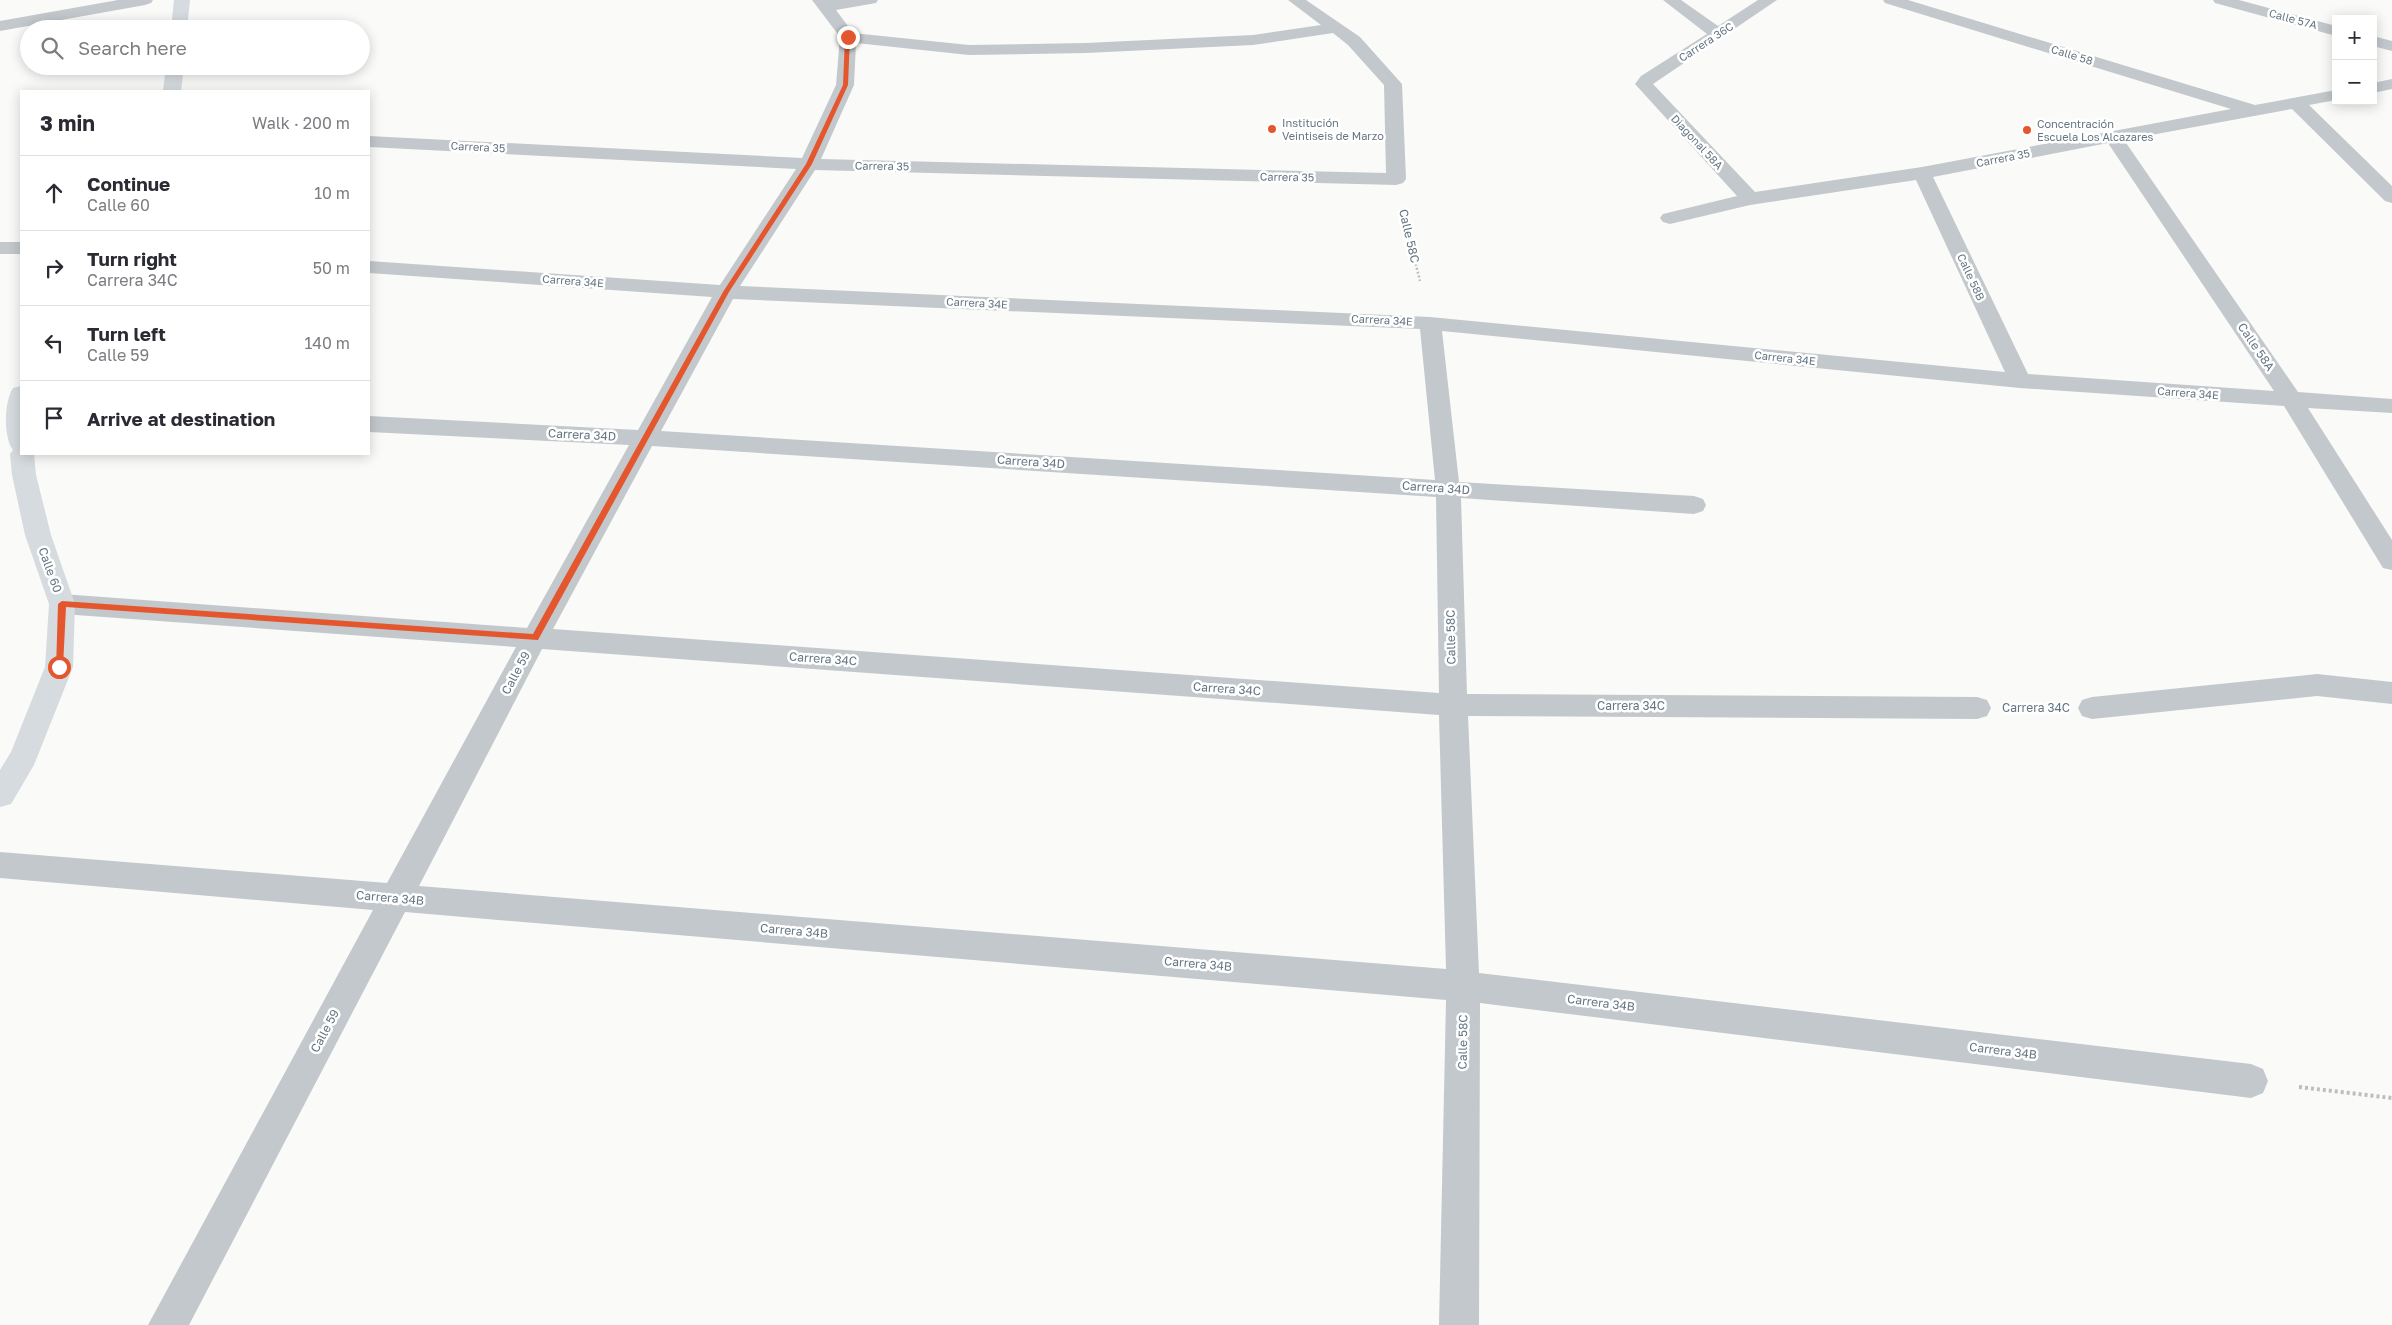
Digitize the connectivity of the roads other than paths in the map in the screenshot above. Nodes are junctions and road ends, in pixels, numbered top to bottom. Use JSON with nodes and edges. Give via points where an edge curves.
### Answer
{"nodes":[{"id":1,"x":145,"y":0,"type":"edge"},
{"id":2,"x":182,"y":0,"type":"edge"},
{"id":3,"x":870,"y":0,"type":"edge"},
{"id":4,"x":1296,"y":0,"type":"edge"},
{"id":5,"x":1671,"y":0,"type":"edge"},
{"id":6,"x":1769,"y":0,"type":"edge"},
{"id":7,"x":1891,"y":0,"type":"edge"},
{"id":8,"x":2221,"y":0,"type":"edge"},
{"id":9,"x":823,"y":4,"type":"edge"},
{"id":10,"x":33,"y":20,"type":"edge"},
{"id":11,"x":180,"y":20,"type":"edge"},
{"id":12,"x":20,"y":22,"type":"edge"},
{"id":13,"x":0,"y":26,"type":"edge"},
{"id":14,"x":1336,"y":28,"type":"junction"},
{"id":15,"x":2332,"y":30,"type":"edge"},
{"id":16,"x":1718,"y":34,"type":"junction"},
{"id":17,"x":848,"y":37,"type":"junction"},
{"id":18,"x":2377,"y":42,"type":"edge"},
{"id":19,"x":2392,"y":46,"type":"edge"},
{"id":20,"x":174,"y":75,"type":"edge"},
{"id":21,"x":1644,"y":84,"type":"joint"},
{"id":22,"x":2392,"y":84,"type":"edge"},
{"id":23,"x":2377,"y":87,"type":"edge"},
{"id":24,"x":172,"y":90,"type":"edge"},
{"id":25,"x":2332,"y":96,"type":"edge"},
{"id":26,"x":2296,"y":102,"type":"junction"},
{"id":27,"x":2252,"y":110,"type":"junction"},
{"id":28,"x":2114,"y":137,"type":"junction"},
{"id":29,"x":370,"y":141,"type":"edge"},
{"id":30,"x":809,"y":164,"type":"junction"},
{"id":31,"x":1922,"y":173,"type":"junction"},
{"id":32,"x":2392,"y":197,"type":"edge"},
{"id":33,"x":1750,"y":199,"type":"junction"},
{"id":34,"x":1670,"y":218,"type":"dead end"},
{"id":35,"x":0,"y":248,"type":"edge"},
{"id":36,"x":20,"y":248,"type":"edge"},
{"id":37,"x":370,"y":266,"type":"edge"},
{"id":38,"x":726,"y":292,"type":"junction"},
{"id":39,"x":1430,"y":323,"type":"junction"},
{"id":40,"x":2020,"y":381,"type":"junction"},
{"id":41,"x":2292,"y":401,"type":"junction"},
{"id":42,"x":2392,"y":406,"type":"edge"},
{"id":43,"x":370,"y":424,"type":"edge"},
{"id":44,"x":646,"y":438,"type":"junction"},
{"id":45,"x":22,"y":455,"type":"edge"},
{"id":46,"x":1448,"y":488,"type":"junction"},
{"id":47,"x":1694,"y":504,"type":"dead end"},
{"id":48,"x":2392,"y":561,"type":"edge"},
{"id":49,"x":62,"y":604,"type":"junction"},
{"id":50,"x":535,"y":637,"type":"junction"},
{"id":51,"x":2392,"y":693,"type":"edge"},
{"id":52,"x":1453,"y":705,"type":"junction"},
{"id":53,"x":1977,"y":708,"type":"road end"},
{"id":54,"x":2092,"y":708,"type":"road end"},
{"id":55,"x":0,"y":795,"type":"edge"},
{"id":56,"x":0,"y":865,"type":"edge"},
{"id":57,"x":396,"y":898,"type":"junction"},
{"id":58,"x":1463,"y":986,"type":"junction"},
{"id":59,"x":2251,"y":1081,"type":"road end"},
{"id":60,"x":168,"y":1325,"type":"edge"},
{"id":61,"x":1459,"y":1325,"type":"edge"}],
"edges":[{"from":1,"to":10,"type":"street"},
{"from":2,"to":11,"type":"street"},
{"from":3,"to":9,"type":"street"},
{"from":4,"to":14,"type":"street"},
{"from":5,"to":16,"type":"street"},
{"from":6,"to":16,"type":"street","name":"Carrera 36C"},
{"from":7,"to":27,"type":"street","name":"Calle 58"},
{"from":8,"to":15,"type":"street","name":"Calle 57A"},
{"from":9,"to":17,"type":"street"},
{"from":12,"to":13,"type":"street"},
{"from":14,"to":17,"type":"street","via":[[1253,40],[969,50]]},
{"from":14,"to":30,"type":"street","name":"Carrera 35","via":[[1354,41],[1393,84],[1396,179]]},
{"from":16,"to":21,"type":"street","name":"Carrera 36C"},
{"from":17,"to":30,"type":"street","name":"Calle 59","via":[[845,85]]},
{"from":18,"to":19,"type":"street"},
{"from":20,"to":24,"type":"street"},
{"from":21,"to":33,"type":"street","name":"Diagonal 58A"},
{"from":22,"to":23,"type":"street"},
{"from":25,"to":26,"type":"street","name":"Carrera 35"},
{"from":26,"to":27,"type":"street","name":"Carrera 35"},
{"from":26,"to":32,"type":"street"},
{"from":27,"to":28,"type":"street","name":"Carrera 35"},
{"from":28,"to":31,"type":"street","name":"Carrera 35"},
{"from":28,"to":41,"type":"street","name":"Calle 58A"},
{"from":29,"to":30,"type":"street","name":"Carrera 35"},
{"from":30,"to":38,"type":"street","name":"Calle 59"},
{"from":31,"to":33,"type":"street","name":"Carrera 35"},
{"from":31,"to":40,"type":"street","name":"Calle 58B"},
{"from":33,"to":34,"type":"street","name":"Carrera 35"},
{"from":35,"to":36,"type":"street"},
{"from":37,"to":38,"type":"street","name":"Carrera 34E"},
{"from":38,"to":39,"type":"street","name":"Carrera 34E"},
{"from":38,"to":44,"type":"street","name":"Calle 59"},
{"from":39,"to":40,"type":"street","name":"Carrera 34E"},
{"from":39,"to":46,"type":"street","name":"Calle 58C"},
{"from":40,"to":41,"type":"street","name":"Carrera 34E"},
{"from":41,"to":42,"type":"street","name":"Carrera 34E"},
{"from":41,"to":48,"type":"street","name":"Calle 58A"},
{"from":43,"to":44,"type":"street","name":"Carrera 34D"},
{"from":44,"to":46,"type":"street","name":"Carrera 34D"},
{"from":44,"to":50,"type":"street","name":"Calle 59"},
{"from":45,"to":49,"type":"street","name":"Calle 60","via":[[38,535]]},
{"from":46,"to":47,"type":"street","name":"Carrera 34D"},
{"from":46,"to":52,"type":"street","name":"Calle 58C"},
{"from":49,"to":50,"type":"street","name":"Carrera 34C"},
{"from":49,"to":55,"type":"street","name":"Calle 60","via":[[59,667],[24,757]]},
{"from":50,"to":52,"type":"street","name":"Carrera 34C"},
{"from":50,"to":57,"type":"street","name":"Calle 59"},
{"from":51,"to":54,"type":"street","via":[[2316,686]]},
{"from":52,"to":53,"type":"street","name":"Carrera 34C"},
{"from":52,"to":58,"type":"street","name":"Calle 58C"},
{"from":56,"to":57,"type":"street","name":"Carrera 34B"},
{"from":57,"to":58,"type":"street","name":"Carrera 34B"},
{"from":57,"to":60,"type":"street","name":"Calle 59"},
{"from":58,"to":59,"type":"street","name":"Carrera 34B"},
{"from":58,"to":61,"type":"street","name":"Calle 58C"}]}
